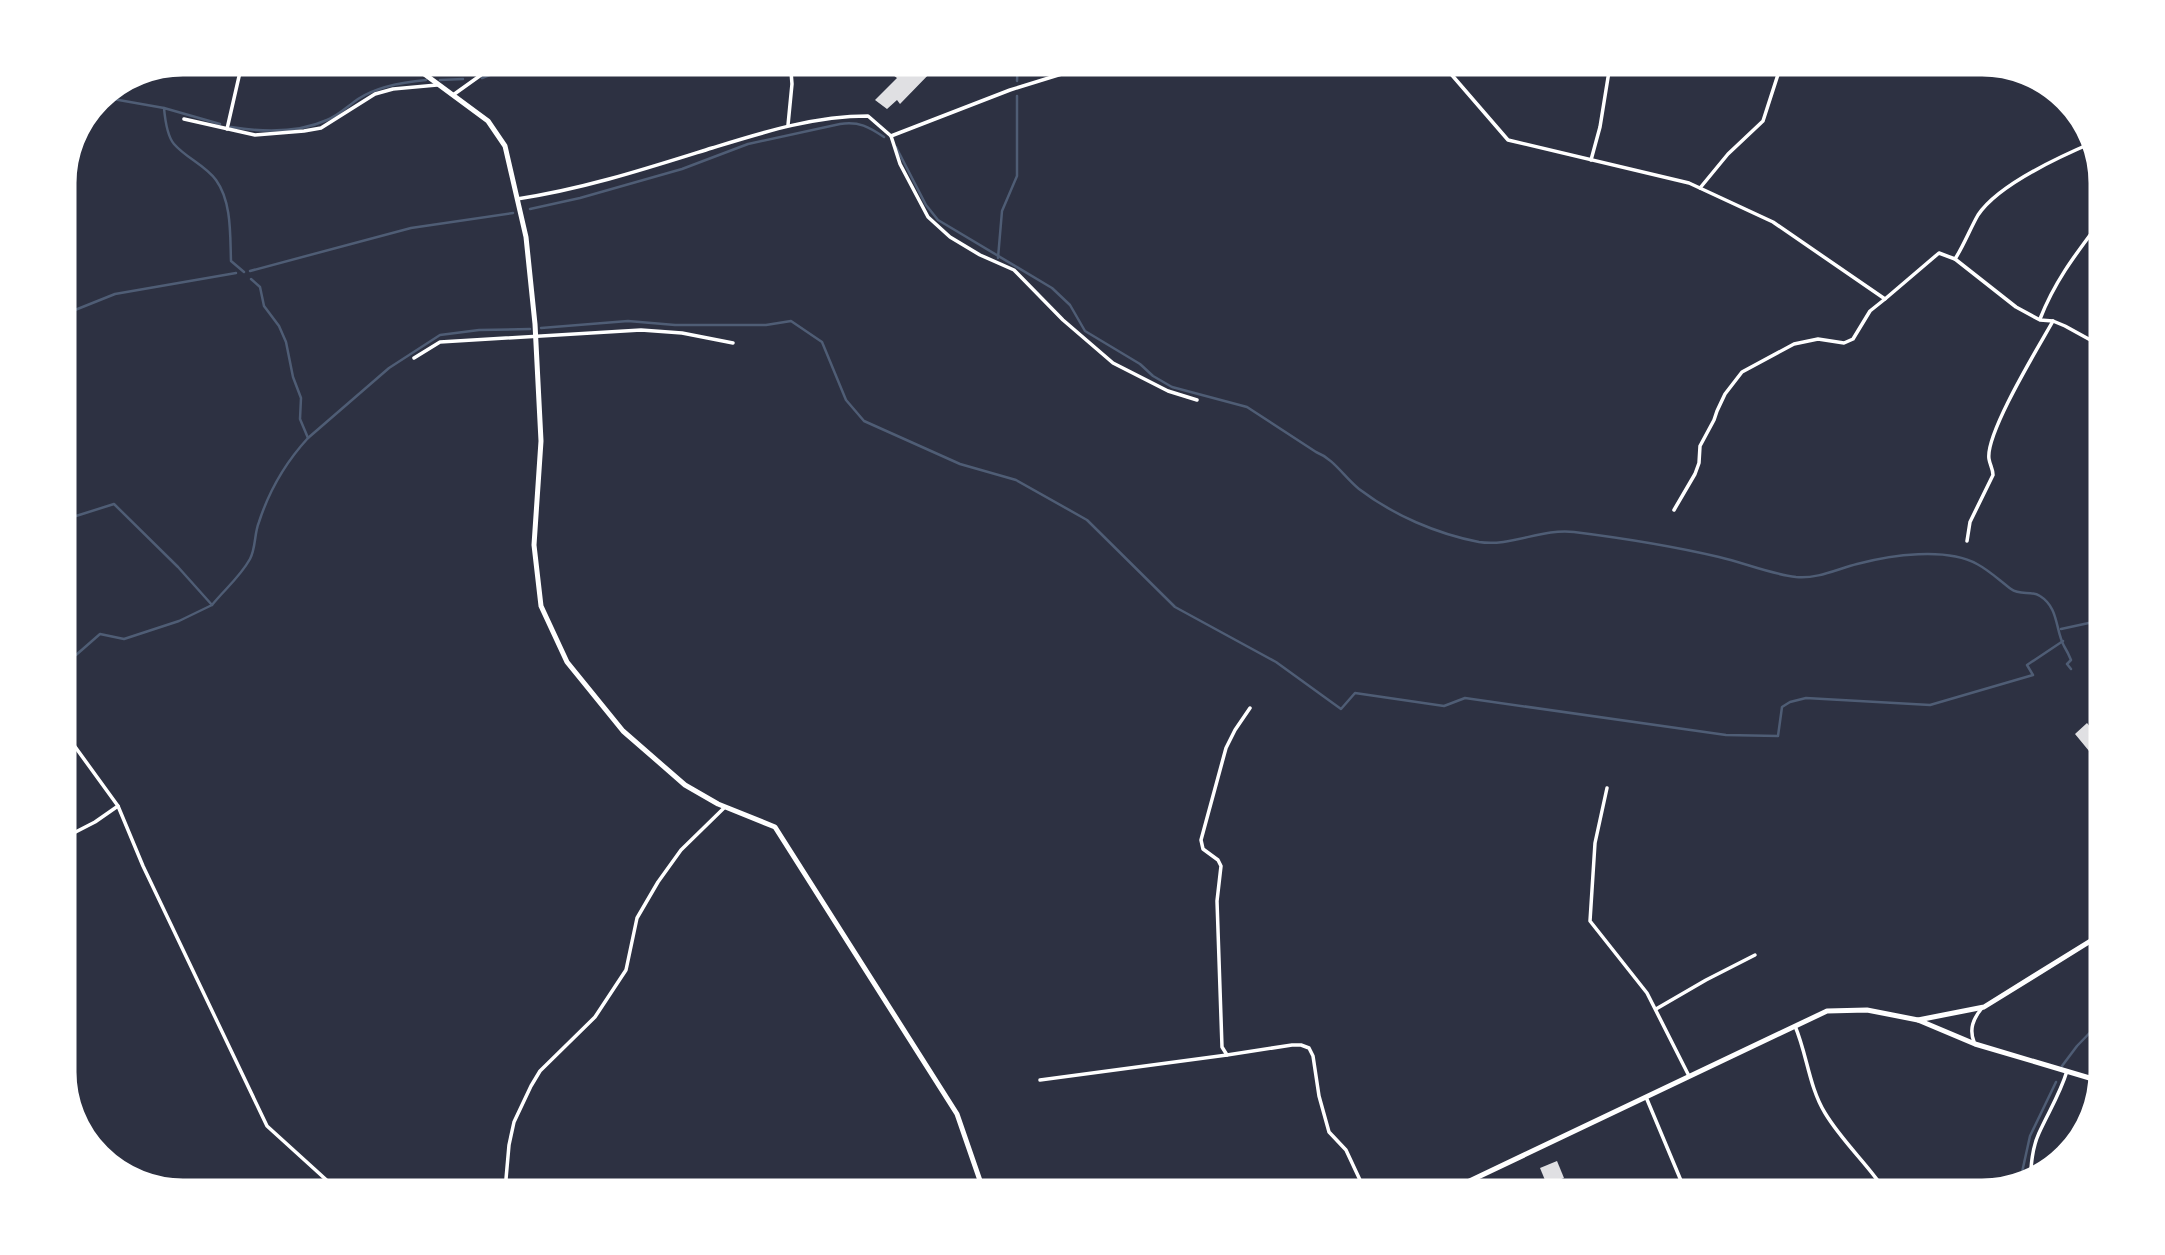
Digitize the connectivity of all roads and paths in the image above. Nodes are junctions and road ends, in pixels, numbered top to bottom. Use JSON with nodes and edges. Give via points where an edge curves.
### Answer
{"nodes":[{"id":1,"x":240,"y":72,"type":"edge"},
{"id":2,"x":421,"y":72,"type":"edge"},
{"id":3,"x":489,"y":72,"type":"edge"},
{"id":4,"x":791,"y":72,"type":"edge"},
{"id":5,"x":1068,"y":72,"type":"edge"},
{"id":6,"x":1449,"y":72,"type":"edge"},
{"id":7,"x":1609,"y":72,"type":"edge"},
{"id":8,"x":1779,"y":72,"type":"edge"},
{"id":9,"x":439,"y":85,"type":"junction"},
{"id":10,"x":453,"y":95,"type":"junction"},
{"id":11,"x":184,"y":119,"type":"dead end"},
{"id":12,"x":788,"y":125,"type":"junction"},
{"id":13,"x":226,"y":129,"type":"junction"},
{"id":14,"x":891,"y":136,"type":"junction"},
{"id":15,"x":2086,"y":145,"type":"edge"},
{"id":16,"x":1591,"y":159,"type":"junction"},
{"id":17,"x":1700,"y":188,"type":"junction"},
{"id":18,"x":517,"y":200,"type":"junction"},
{"id":19,"x":2093,"y":230,"type":"edge"},
{"id":20,"x":1955,"y":259,"type":"junction"},
{"id":21,"x":1885,"y":299,"type":"junction"},
{"id":22,"x":2040,"y":320,"type":"junction"},
{"id":23,"x":2053,"y":321,"type":"junction"},
{"id":24,"x":536,"y":337,"type":"junction"},
{"id":25,"x":2093,"y":342,"type":"edge"},
{"id":26,"x":733,"y":344,"type":"dead end"},
{"id":27,"x":414,"y":358,"type":"dead end"},
{"id":28,"x":1197,"y":400,"type":"dead end"},
{"id":29,"x":1674,"y":510,"type":"dead end"},
{"id":30,"x":1967,"y":541,"type":"dead end"},
{"id":31,"x":1250,"y":708,"type":"dead end"},
{"id":32,"x":72,"y":743,"type":"edge"},
{"id":33,"x":1607,"y":788,"type":"dead end"},
{"id":34,"x":118,"y":806,"type":"junction"},
{"id":35,"x":725,"y":807,"type":"junction"},
{"id":36,"x":72,"y":834,"type":"edge"},
{"id":37,"x":2093,"y":939,"type":"edge"},
{"id":38,"x":1755,"y":955,"type":"dead end"},
{"id":39,"x":1984,"y":1007,"type":"junction"},
{"id":40,"x":1656,"y":1009,"type":"junction"},
{"id":41,"x":1918,"y":1020,"type":"junction"},
{"id":42,"x":1795,"y":1026,"type":"junction"},
{"id":43,"x":1975,"y":1044,"type":"junction"},
{"id":44,"x":1227,"y":1055,"type":"junction"},
{"id":45,"x":2067,"y":1071,"type":"junction"},
{"id":46,"x":1689,"y":1076,"type":"junction"},
{"id":47,"x":2093,"y":1079,"type":"edge"},
{"id":48,"x":1040,"y":1080,"type":"dead end"},
{"id":49,"x":1646,"y":1097,"type":"junction"},
{"id":50,"x":2030,"y":1172,"type":"edge"},
{"id":51,"x":330,"y":1183,"type":"edge"},
{"id":52,"x":508,"y":1183,"type":"edge"},
{"id":53,"x":981,"y":1183,"type":"edge"},
{"id":54,"x":1361,"y":1183,"type":"edge"},
{"id":55,"x":1465,"y":1183,"type":"edge"},
{"id":56,"x":1682,"y":1183,"type":"edge"},
{"id":57,"x":1880,"y":1183,"type":"edge"}],
"edges":[{"from":1,"to":13,"type":"street"},
{"from":2,"to":9,"type":"street"},
{"from":3,"to":10,"type":"street"},
{"from":4,"to":12,"type":"street"},
{"from":5,"to":14,"type":"street"},
{"from":6,"to":16,"type":"street","via":[[1508,139]]},
{"from":7,"to":16,"type":"street"},
{"from":8,"to":17,"type":"street","via":[[1763,121],[1728,153]]},
{"from":9,"to":10,"type":"street"},
{"from":9,"to":13,"type":"street","via":[[375,94],[321,128],[255,135]]},
{"from":10,"to":18,"type":"street","via":[[488,121],[505,146]]},
{"from":11,"to":13,"type":"street"},
{"from":12,"to":14,"type":"street","via":[[868,116]]},
{"from":12,"to":18,"type":"street","via":[[563,193]]},
{"from":14,"to":28,"type":"street","via":[[928,217],[950,237],[1014,270],[1113,363]]},
{"from":15,"to":20,"type":"street","via":[[1999,192],[1979,214]]},
{"from":16,"to":17,"type":"street"},
{"from":17,"to":21,"type":"street","via":[[1773,222]]},
{"from":18,"to":24,"type":"street","via":[[526,237]]},
{"from":19,"to":22,"type":"street","via":[[2049,295]]},
{"from":20,"to":21,"type":"street","via":[[1939,253]]},
{"from":20,"to":22,"type":"street","via":[[2015,307]]},
{"from":21,"to":29,"type":"street","via":[[1870,311],[1853,339],[1794,344],[1742,372],[1725,394],[1700,446],[1695,474]]},
{"from":22,"to":23,"type":"street"},
{"from":23,"to":25,"type":"street"},
{"from":23,"to":30,"type":"street","via":[[1992,438],[1989,459],[1993,475],[1970,522]]},
{"from":24,"to":26,"type":"street","via":[[641,330]]},
{"from":24,"to":27,"type":"street","via":[[440,342]]},
{"from":24,"to":35,"type":"street","via":[[541,441],[534,545],[541,606],[566,662],[623,731],[685,785]]},
{"from":31,"to":44,"type":"street","via":[[1226,748],[1201,839],[1203,849],[1222,866],[1217,901],[1221,1032]]},
{"from":32,"to":34,"type":"street"},
{"from":33,"to":40,"type":"street","via":[[1595,843],[1590,921]]},
{"from":34,"to":36,"type":"street"},
{"from":34,"to":51,"type":"street","via":[[267,1126]]},
{"from":35,"to":52,"type":"street","via":[[681,850],[657,882],[638,918],[626,970],[596,1017],[531,1086],[514,1122]]},
{"from":35,"to":53,"type":"street","via":[[775,827],[957,1114]]},
{"from":37,"to":39,"type":"street"},
{"from":38,"to":40,"type":"street"},
{"from":39,"to":41,"type":"street"},
{"from":39,"to":43,"type":"street","via":[[1973,1021]]},
{"from":40,"to":46,"type":"street"},
{"from":41,"to":42,"type":"street","via":[[1867,1010],[1827,1011]]},
{"from":41,"to":43,"type":"street"},
{"from":42,"to":46,"type":"street"},
{"from":42,"to":57,"type":"street","via":[[1824,1112]]},
{"from":43,"to":45,"type":"street"},
{"from":44,"to":48,"type":"street"},
{"from":44,"to":54,"type":"street","via":[[1292,1045],[1309,1048],[1329,1132],[1346,1150]]},
{"from":45,"to":47,"type":"street"},
{"from":45,"to":50,"type":"street","via":[[2060,1095],[2038,1135]]},
{"from":46,"to":49,"type":"street"},
{"from":49,"to":55,"type":"street"},
{"from":49,"to":56,"type":"street"}]}
